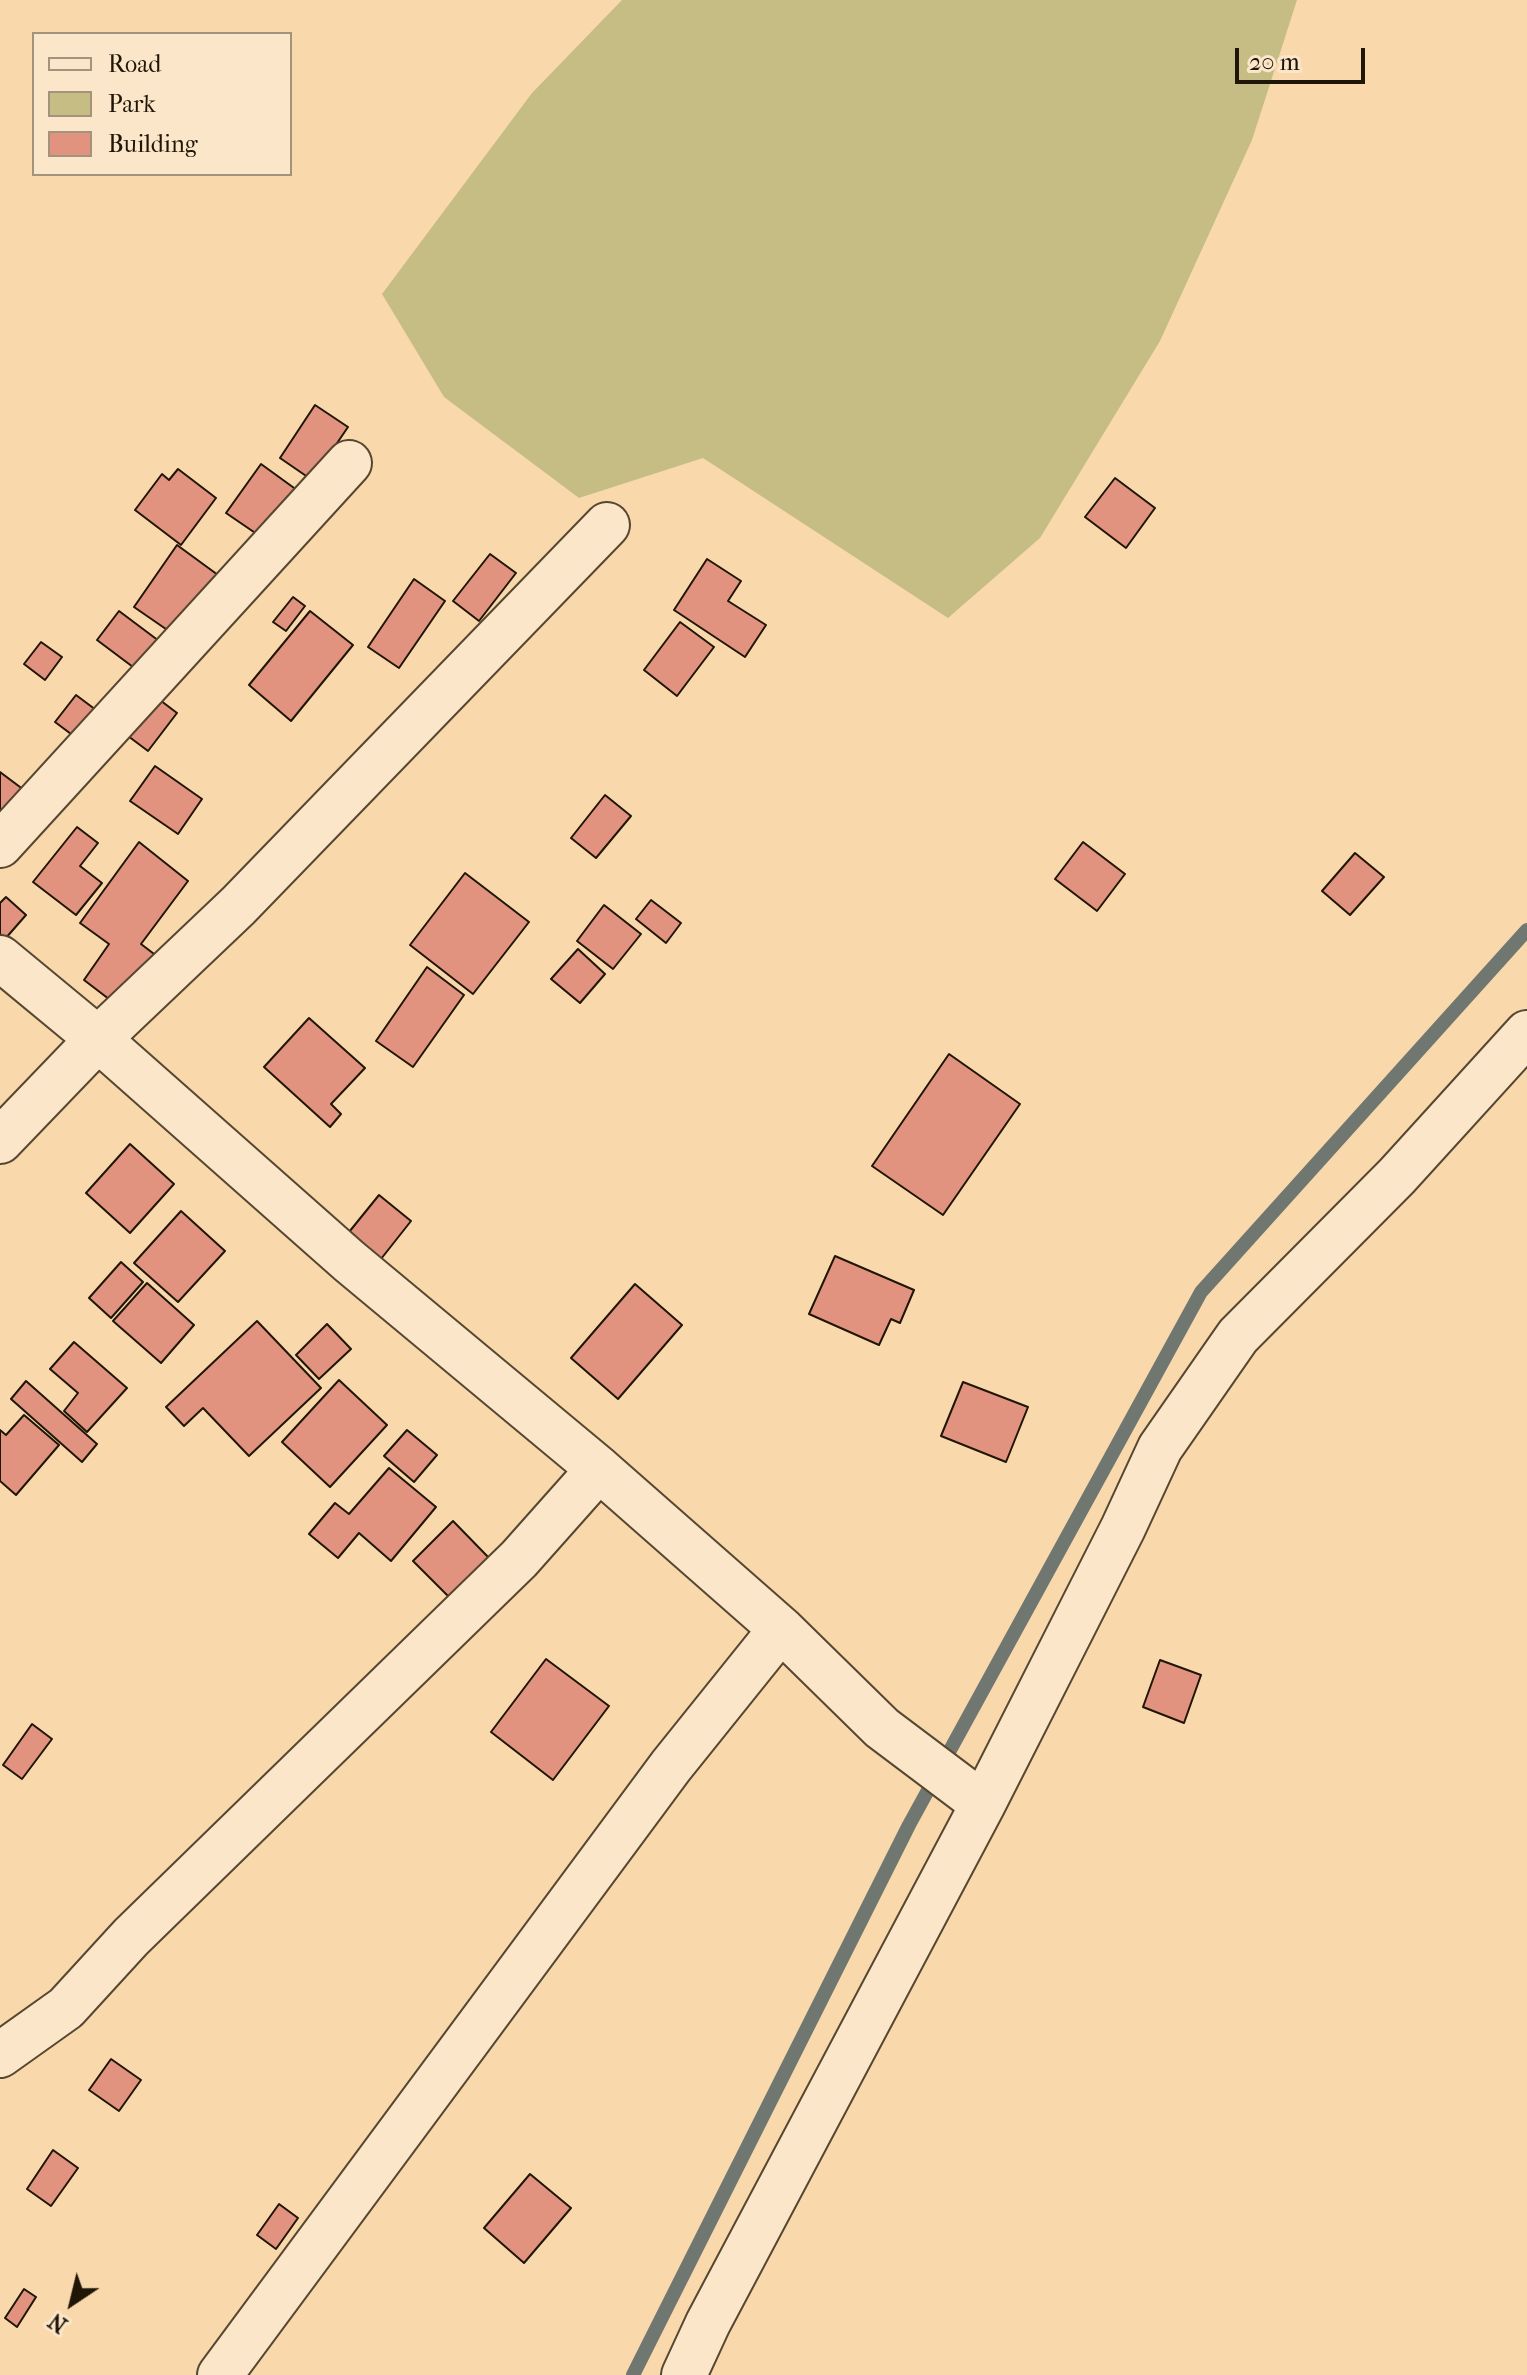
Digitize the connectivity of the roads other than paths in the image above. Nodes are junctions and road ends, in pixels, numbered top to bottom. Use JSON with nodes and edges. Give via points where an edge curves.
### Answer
{"nodes":[{"id":1,"x":349,"y":463,"type":"dead end"},
{"id":2,"x":607,"y":525,"type":"dead end"},
{"id":3,"x":0,"y":845,"type":"edge"},
{"id":4,"x":0,"y":958,"type":"edge"},
{"id":5,"x":1527,"y":1033,"type":"edge"},
{"id":6,"x":98,"y":1039,"type":"junction"},
{"id":7,"x":0,"y":1141,"type":"edge"},
{"id":8,"x":599,"y":1469,"type":"junction"},
{"id":9,"x":781,"y":1629,"type":"junction"},
{"id":10,"x":974,"y":1798,"type":"junction"},
{"id":11,"x":0,"y":2055,"type":"edge"},
{"id":12,"x":220,"y":2375,"type":"edge"},
{"id":13,"x":684,"y":2375,"type":"edge"}],
"edges":[{"from":1,"to":3,"type":"street"},
{"from":2,"to":6,"type":"street","via":[[238,906]]},
{"from":4,"to":6,"type":"street"},
{"from":5,"to":10,"type":"street","via":[[1397,1176],[1238,1336],[1160,1448],[1123,1528]]},
{"from":6,"to":7,"type":"street"},
{"from":6,"to":8,"type":"street","via":[[349,1261]]},
{"from":8,"to":9,"type":"street"},
{"from":8,"to":11,"type":"street","via":[[519,1559],[131,1937],[66,2008]]},
{"from":9,"to":10,"type":"street","via":[[882,1728]]},
{"from":9,"to":12,"type":"street","via":[[671,1766]]},
{"from":10,"to":13,"type":"street"}]}
